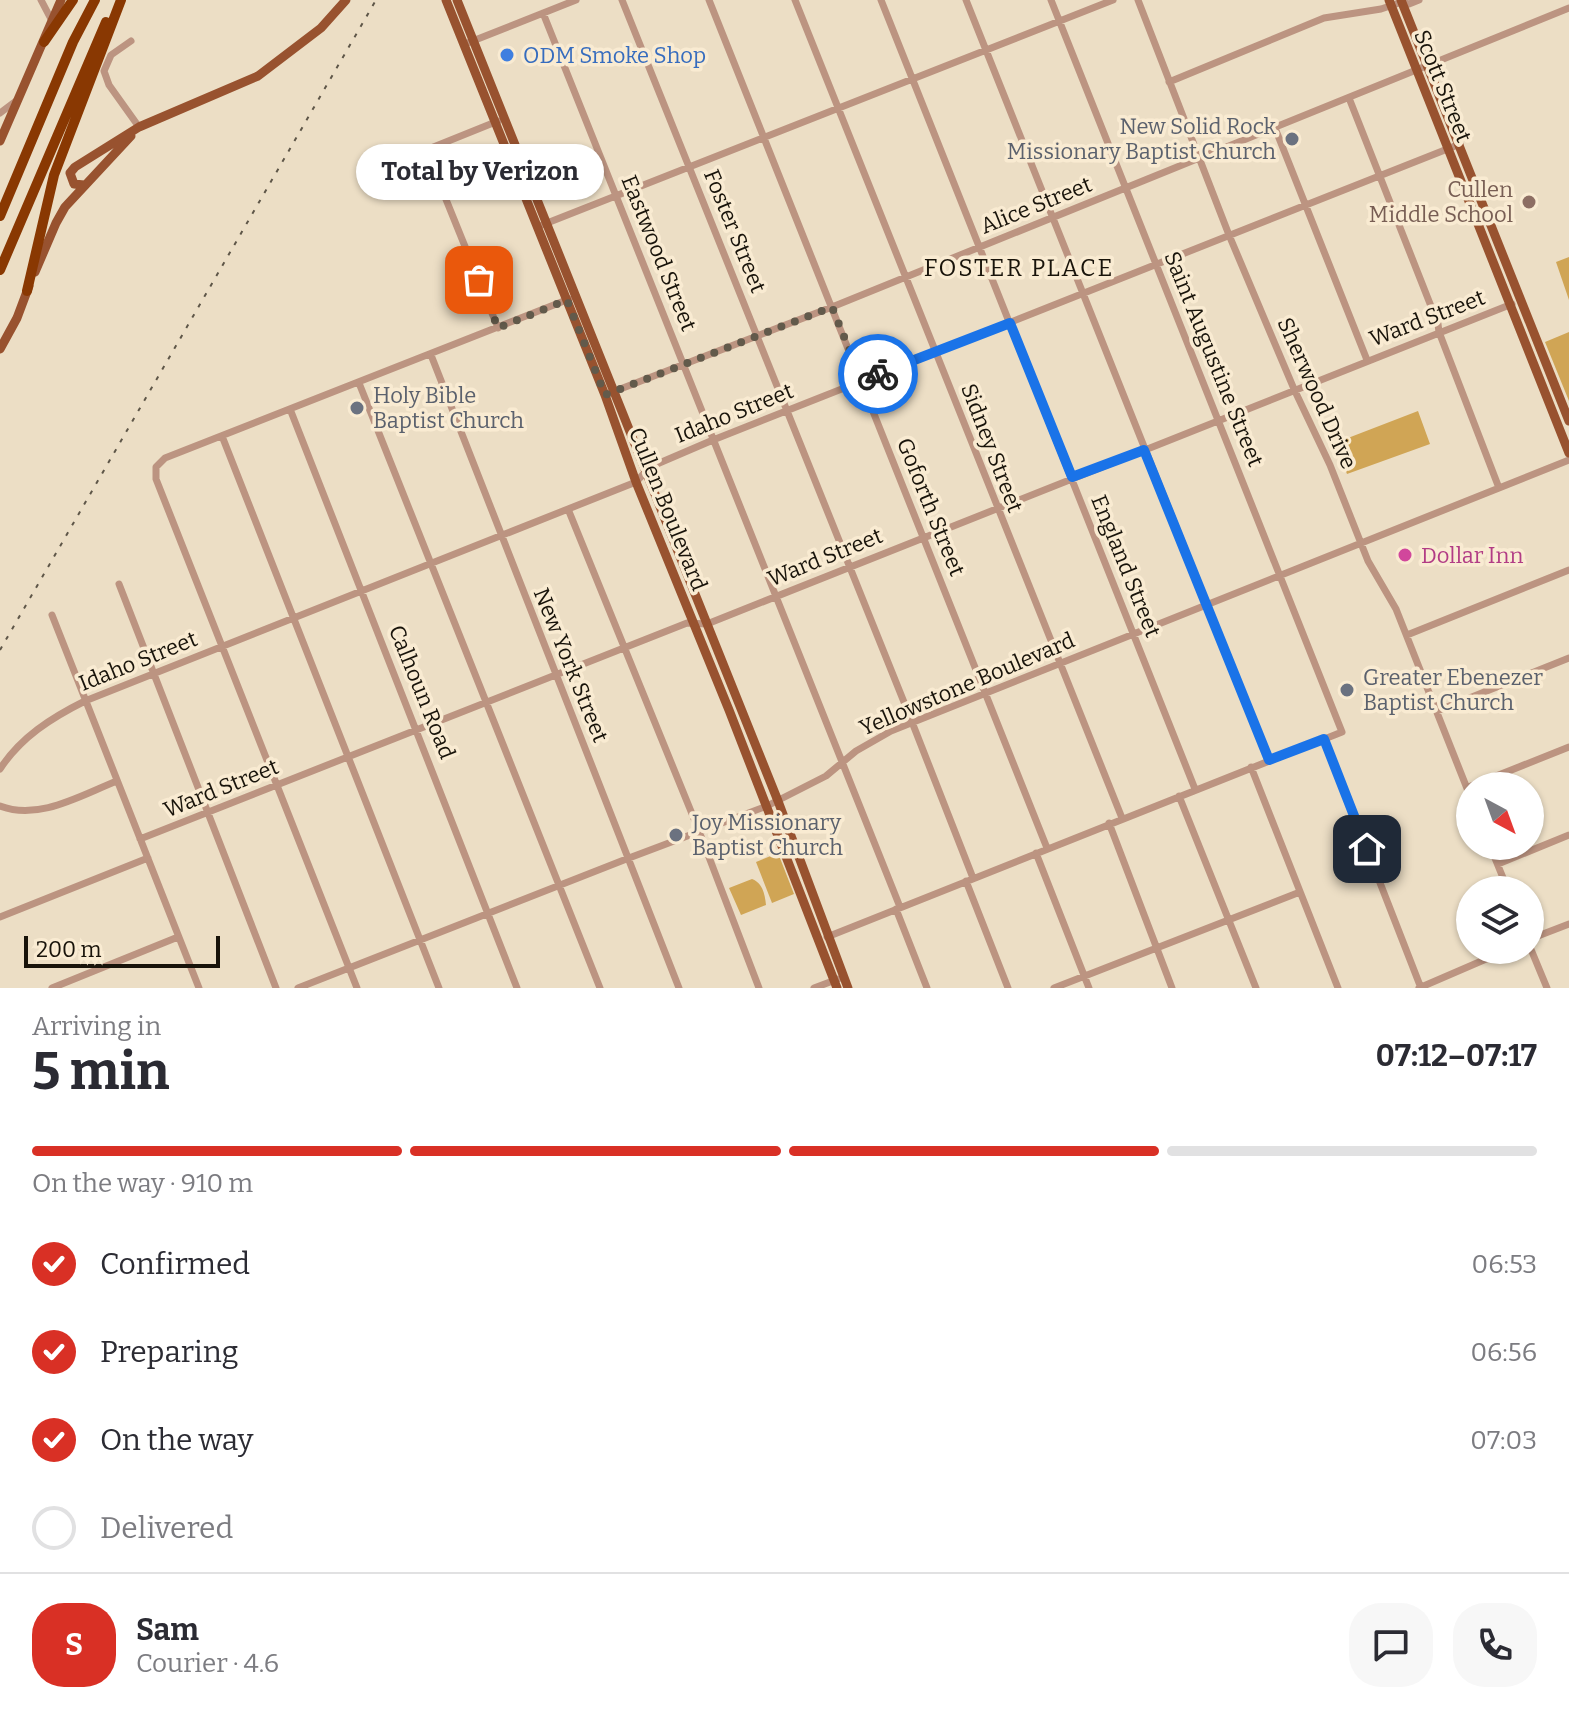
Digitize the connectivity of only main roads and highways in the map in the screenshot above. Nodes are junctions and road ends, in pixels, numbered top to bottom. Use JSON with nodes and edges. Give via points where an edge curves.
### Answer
{"nodes":[{"id":1,"x":61,"y":0,"type":"edge"},
{"id":2,"x":73,"y":0,"type":"edge"},
{"id":3,"x":95,"y":0,"type":"edge"},
{"id":4,"x":119,"y":0,"type":"edge"},
{"id":5,"x":346,"y":0,"type":"edge"},
{"id":6,"x":446,"y":0,"type":"edge"},
{"id":7,"x":457,"y":0,"type":"edge"},
{"id":8,"x":1396,"y":2,"type":"edge"},
{"id":9,"x":44,"y":42,"type":"junction"},
{"id":10,"x":470,"y":42,"type":"junction"},
{"id":11,"x":139,"y":127,"type":"junction"},
{"id":12,"x":0,"y":141,"type":"edge"},
{"id":13,"x":84,"y":185,"type":"junction"},
{"id":14,"x":0,"y":216,"type":"edge"},
{"id":15,"x":0,"y":270,"type":"edge"},
{"id":16,"x":27,"y":291,"type":"junction"},
{"id":17,"x":572,"y":298,"type":"junction"},
{"id":18,"x":0,"y":349,"type":"edge"},
{"id":19,"x":1546,"y":361,"type":"junction"},
{"id":20,"x":1534,"y":366,"type":"junction"},
{"id":21,"x":610,"y":393,"type":"junction"},
{"id":22,"x":1569,"y":421,"type":"edge"},
{"id":23,"x":1569,"y":453,"type":"edge"},
{"id":24,"x":675,"y":547,"type":"junction"},
{"id":25,"x":665,"y":551,"type":"junction"},
{"id":26,"x":734,"y":709,"type":"junction"},
{"id":27,"x":823,"y":938,"type":"junction"},
{"id":28,"x":838,"y":982,"type":"edge"},
{"id":29,"x":848,"y":988,"type":"edge"}],
"edges":[{"from":1,"to":9,"type":"main road"},
{"from":2,"to":9,"type":"highway"},
{"from":3,"to":14,"type":"highway"},
{"from":4,"to":15,"type":"highway","via":[[96,42]]},
{"from":4,"to":16,"type":"highway","via":[[54,175]]},
{"from":5,"to":11,"type":"main road","via":[[321,28],[258,76]]},
{"from":6,"to":10,"type":"main road","name":"Cullen Boulevard"},
{"from":7,"to":10,"type":"main road","name":"Cullen Boulevard"},
{"from":8,"to":19,"type":"main road","name":"Scott Street","via":[[1429,66]]},
{"from":8,"to":20,"type":"main road","name":"Scott Street","via":[[1417,71]]},
{"from":9,"to":12,"type":"main road"},
{"from":10,"to":17,"type":"main road","name":"Cullen Boulevard","via":[[548,222]]},
{"from":10,"to":17,"type":"main road","name":"Cullen Boulevard","via":[[495,122]]},
{"from":11,"to":13,"type":"main road"},
{"from":11,"to":13,"type":"main road","via":[[75,167],[70,180]]},
{"from":13,"to":16,"type":"main road","via":[[56,223]]},
{"from":16,"to":18,"type":"main road"},
{"from":17,"to":21,"type":"main road","name":"Cullen Boulevard"},
{"from":19,"to":20,"type":"main road"},
{"from":19,"to":22,"type":"main road","name":"Scott Street"},
{"from":20,"to":23,"type":"main road","name":"Scott Street"},
{"from":21,"to":24,"type":"main road","name":"Cullen Boulevard"},
{"from":21,"to":25,"type":"main road","name":"Cullen Boulevard","via":[[636,482]]},
{"from":24,"to":25,"type":"main road"},
{"from":24,"to":26,"type":"main road","name":"Cullen Boulevard"},
{"from":25,"to":26,"type":"main road","name":"Cullen Boulevard"},
{"from":26,"to":27,"type":"main road","name":"Cullen Boulevard","via":[[767,806]]},
{"from":26,"to":27,"type":"main road","name":"Cullen Boulevard","via":[[778,801]]},
{"from":27,"to":28,"type":"main road","name":"Cullen Boulevard"},
{"from":28,"to":29,"type":"main road","name":"Cullen Boulevard"}]}
